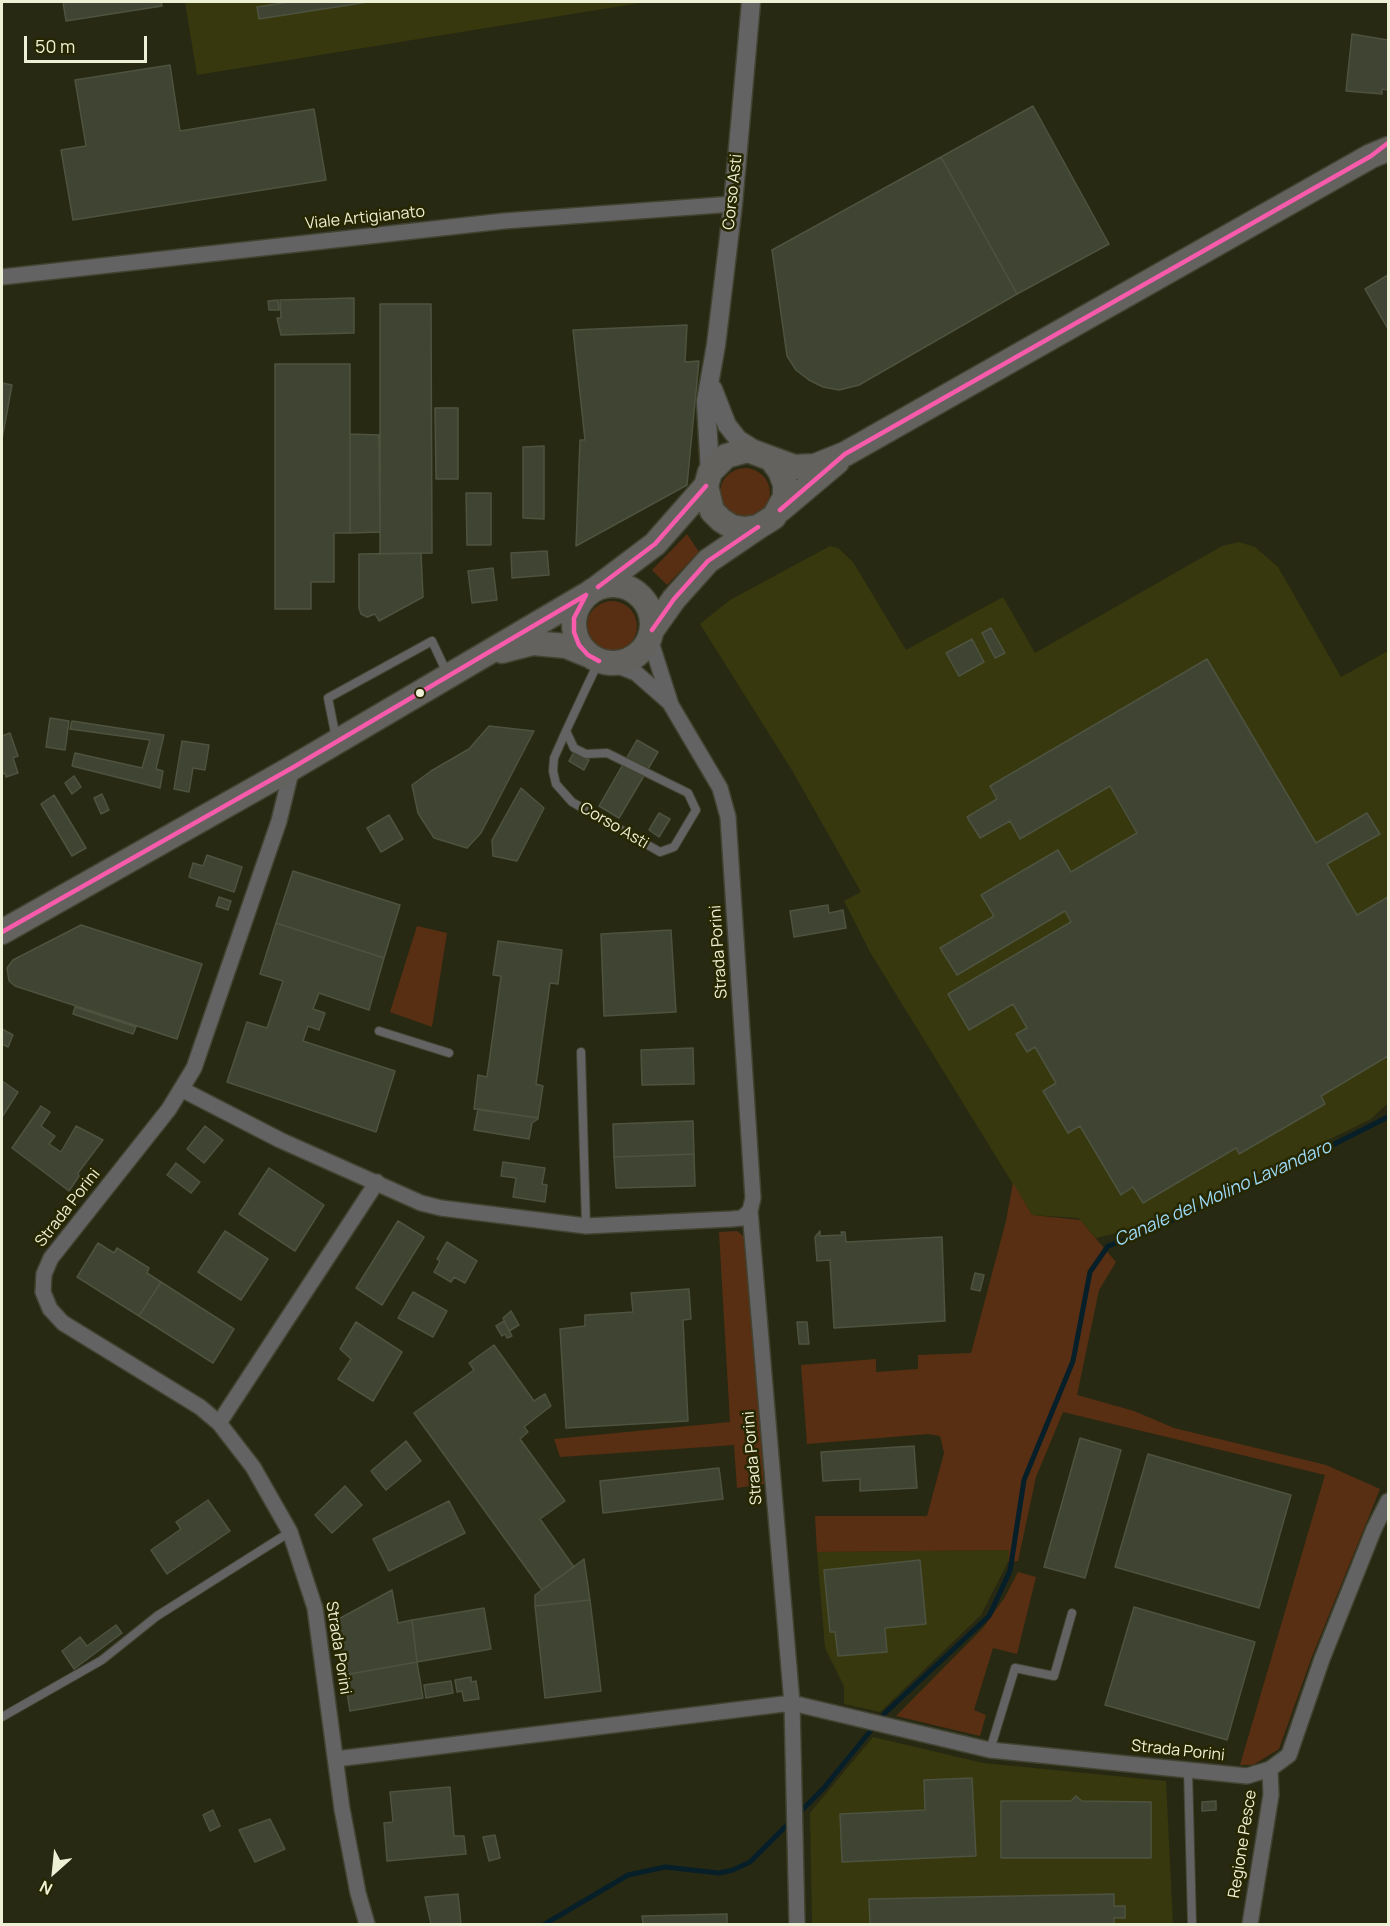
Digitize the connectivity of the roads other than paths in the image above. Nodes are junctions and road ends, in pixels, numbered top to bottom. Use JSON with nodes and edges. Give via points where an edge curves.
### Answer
{"nodes":[{"id":1,"x":751,"y":2,"type":"edge"},
{"id":2,"x":1383,"y":149,"type":"edge"},
{"id":3,"x":733,"y":204,"type":"junction"},
{"id":4,"x":2,"y":277,"type":"edge"},
{"id":5,"x":711,"y":381,"type":"junction"},
{"id":6,"x":845,"y":454,"type":"junction"},
{"id":7,"x":766,"y":456,"type":"junction"},
{"id":8,"x":708,"y":479,"type":"junction"},
{"id":9,"x":780,"y":510,"type":"junction"},
{"id":10,"x":758,"y":527,"type":"junction"},
{"id":11,"x":592,"y":591,"type":"junction"},
{"id":12,"x":651,"y":635,"type":"junction"},
{"id":13,"x":478,"y":660,"type":"junction"},
{"id":14,"x":600,"y":660,"type":"junction"},
{"id":15,"x":448,"y":677,"type":"junction"},
{"id":16,"x":671,"y":705,"type":"junction"},
{"id":17,"x":566,"y":731,"type":"junction"},
{"id":18,"x":337,"y":742,"type":"junction"},
{"id":19,"x":292,"y":768,"type":"junction"},
{"id":20,"x":2,"y":932,"type":"edge"},
{"id":21,"x":379,"y":1031,"type":"dead end"},
{"id":22,"x":581,"y":1052,"type":"dead end"},
{"id":23,"x":449,"y":1053,"type":"dead end"},
{"id":24,"x":183,"y":1090,"type":"junction"},
{"id":25,"x":376,"y":1182,"type":"junction"},
{"id":26,"x":750,"y":1211,"type":"junction"},
{"id":27,"x":586,"y":1226,"type":"junction"},
{"id":28,"x":219,"y":1423,"type":"junction"},
{"id":29,"x":1389,"y":1501,"type":"edge"},
{"id":30,"x":290,"y":1532,"type":"junction"},
{"id":31,"x":1072,"y":1613,"type":"dead end"},
{"id":32,"x":792,"y":1703,"type":"junction"},
{"id":33,"x":2,"y":1717,"type":"edge"},
{"id":34,"x":990,"y":1750,"type":"junction"},
{"id":35,"x":336,"y":1759,"type":"junction"},
{"id":36,"x":1270,"y":1769,"type":"junction"},
{"id":37,"x":1188,"y":1770,"type":"junction"},
{"id":38,"x":367,"y":1924,"type":"edge"},
{"id":39,"x":797,"y":1924,"type":"edge"},
{"id":40,"x":1192,"y":1924,"type":"edge"},
{"id":41,"x":1250,"y":1924,"type":"edge"}],
"edges":[{"from":1,"to":3,"type":"street","name":"Corso Asti"},
{"from":2,"to":6,"type":"main road","name":"Corso Asti"},
{"from":3,"to":4,"type":"street","name":"Viale Artigianato","via":[[504,221]]},
{"from":3,"to":5,"type":"street","name":"Corso Asti"},
{"from":5,"to":7,"type":"street","name":"Corso Asti","via":[[727,425],[738,439]]},
{"from":5,"to":8,"type":"street","name":"Corso Asti","via":[[706,401]]},
{"from":6,"to":7,"type":"main road","name":"Corso Asti","via":[[814,466],[795,467]]},
{"from":6,"to":9,"type":"main road","name":"Corso Asti"},
{"from":7,"to":8,"type":"main road","via":[[736,451],[717,463]]},
{"from":7,"to":9,"type":"main road","via":[[780,471],[785,484]]},
{"from":8,"to":10,"type":"main road","via":[[712,511],[721,520],[732,527]]},
{"from":8,"to":11,"type":"main road","via":[[655,544]]},
{"from":9,"to":10,"type":"main road","via":[[767,524]]},
{"from":10,"to":12,"type":"main road","via":[[708,561],[674,599]]},
{"from":11,"to":12,"type":"main road","via":[[610,585],[633,590],[649,607]]},
{"from":11,"to":13,"type":"main road"},
{"from":11,"to":14,"type":"main road","via":[[578,606],[574,632],[579,645]]},
{"from":12,"to":14,"type":"main road","via":[[635,657]]},
{"from":12,"to":16,"type":"street","name":"Strada Porini"},
{"from":13,"to":14,"type":"main road","via":[[533,643],[566,646]]},
{"from":13,"to":15,"type":"main road"},
{"from":14,"to":16,"type":"street","name":"Strada Porini","via":[[636,673]]},
{"from":14,"to":17,"type":"lane","name":"Corso Asti"},
{"from":15,"to":18,"type":"main road"},
{"from":15,"to":18,"type":"lane","via":[[432,641],[328,698]]},
{"from":16,"to":26,"type":"street","name":"Strada Porini","via":[[720,788],[728,817],[753,1198]]},
{"from":17,"to":17,"type":"lane","name":"Corso Asti","via":[[554,758],[553,771],[556,784],[572,802],[660,852],[675,847],[696,810],[688,793],[607,753],[586,754],[574,748]]},
{"from":18,"to":19,"type":"main road"},
{"from":19,"to":20,"type":"main road"},
{"from":19,"to":24,"type":"street","name":"Strada Porini","via":[[279,821]]},
{"from":21,"to":23,"type":"lane"},
{"from":22,"to":27,"type":"lane"},
{"from":24,"to":25,"type":"street","via":[[280,1140]]},
{"from":24,"to":28,"type":"street","name":"Strada Porini","via":[[51,1258],[44,1274],[43,1292],[50,1309],[63,1323],[200,1407]]},
{"from":25,"to":27,"type":"street","via":[[441,1209]]},
{"from":25,"to":28,"type":"street"},
{"from":26,"to":27,"type":"street","via":[[742,1218]]},
{"from":26,"to":32,"type":"street","name":"Strada Porini"},
{"from":28,"to":30,"type":"street","name":"Strada Porini","via":[[253,1467]]},
{"from":29,"to":36,"type":"street","via":[[1327,1648],[1289,1755]]},
{"from":30,"to":33,"type":"lane","via":[[157,1616],[102,1660]]},
{"from":30,"to":35,"type":"street","name":"Strada Porini","via":[[315,1608]]},
{"from":31,"to":34,"type":"lane","via":[[1054,1676],[1015,1668]]},
{"from":32,"to":34,"type":"street","name":"Strada Porini"},
{"from":32,"to":35,"type":"street","name":"Strada Porini"},
{"from":32,"to":39,"type":"street","name":"Strada Porini"},
{"from":34,"to":37,"type":"street","name":"Strada Porini"},
{"from":35,"to":38,"type":"street","name":"Strada Porini","via":[[358,1893]]},
{"from":36,"to":37,"type":"street","name":"Strada Porini","via":[[1247,1776]]},
{"from":36,"to":41,"type":"street","name":"Regione Pesce","via":[[1271,1795]]},
{"from":37,"to":40,"type":"lane"}]}
